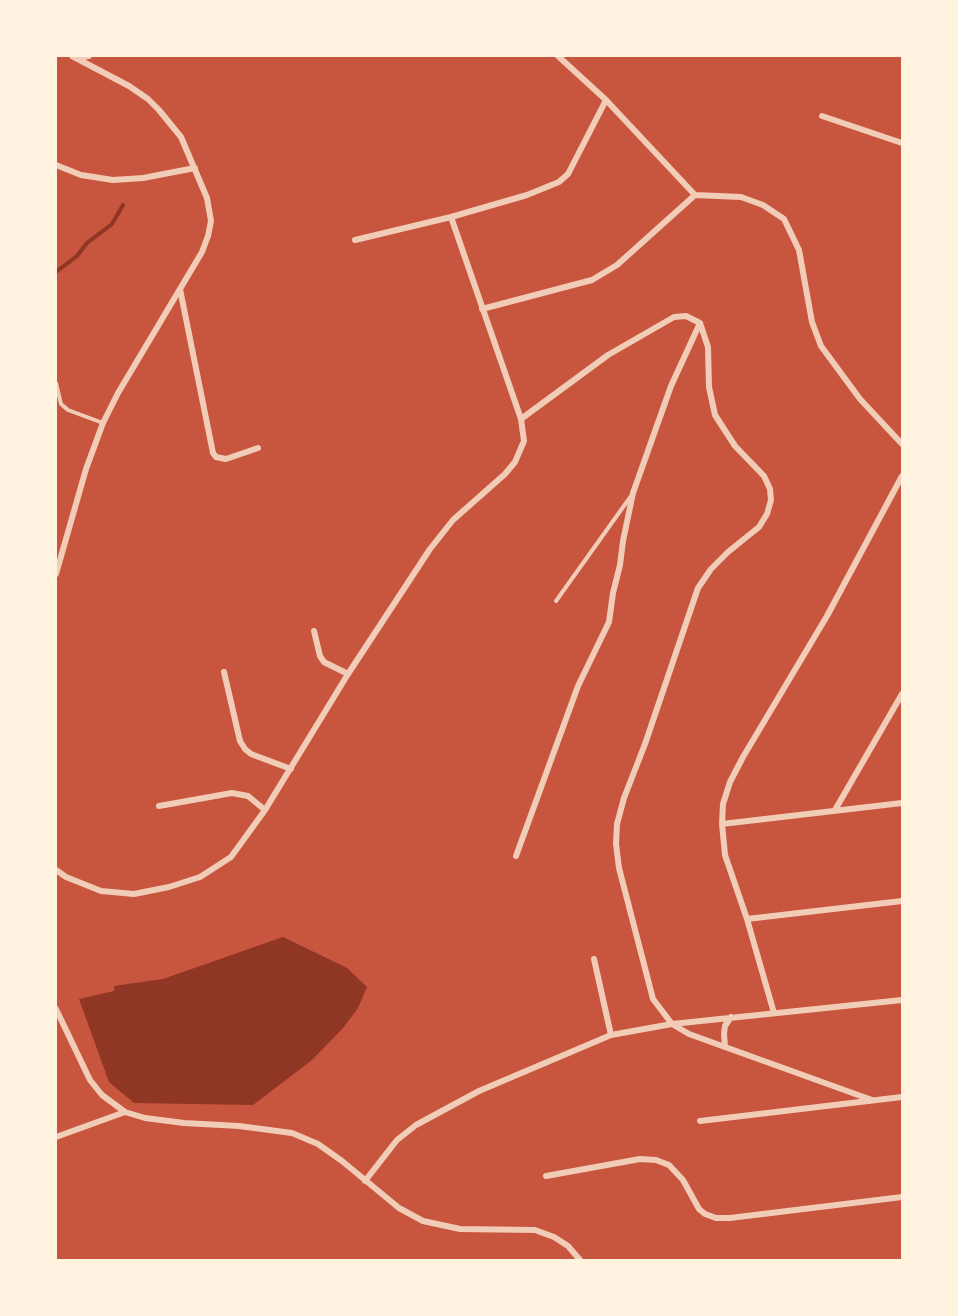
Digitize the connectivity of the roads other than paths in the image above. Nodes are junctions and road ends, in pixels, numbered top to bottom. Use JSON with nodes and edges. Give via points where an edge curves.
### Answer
{"nodes":[{"id":1,"x":89,"y":56,"type":"edge"},
{"id":2,"x":558,"y":56,"type":"edge"},
{"id":3,"x":74,"y":57,"type":"edge"},
{"id":4,"x":606,"y":100,"type":"junction"},
{"id":5,"x":822,"y":116,"type":"dead end"},
{"id":6,"x":903,"y":143,"type":"edge"},
{"id":7,"x":56,"y":165,"type":"edge"},
{"id":8,"x":195,"y":168,"type":"junction"},
{"id":9,"x":695,"y":195,"type":"junction"},
{"id":10,"x":451,"y":217,"type":"junction"},
{"id":11,"x":355,"y":240,"type":"dead end"},
{"id":12,"x":180,"y":288,"type":"junction"},
{"id":13,"x":482,"y":309,"type":"junction"},
{"id":14,"x":700,"y":323,"type":"junction"},
{"id":15,"x":56,"y":383,"type":"edge"},
{"id":16,"x":521,"y":419,"type":"junction"},
{"id":17,"x":103,"y":423,"type":"junction"},
{"id":18,"x":903,"y":444,"type":"edge"},
{"id":19,"x":258,"y":448,"type":"dead end"},
{"id":20,"x":903,"y":476,"type":"edge"},
{"id":21,"x":633,"y":493,"type":"junction"},
{"id":22,"x":56,"y":574,"type":"edge"},
{"id":23,"x":556,"y":601,"type":"dead end"},
{"id":24,"x":314,"y":631,"type":"dead end"},
{"id":25,"x":224,"y":672,"type":"dead end"},
{"id":26,"x":348,"y":674,"type":"junction"},
{"id":27,"x":903,"y":694,"type":"edge"},
{"id":28,"x":900,"y":701,"type":"edge"},
{"id":29,"x":291,"y":769,"type":"junction"},
{"id":30,"x":903,"y":803,"type":"edge"},
{"id":31,"x":159,"y":806,"type":"dead end"},
{"id":32,"x":265,"y":810,"type":"junction"},
{"id":33,"x":835,"y":810,"type":"junction"},
{"id":34,"x":722,"y":824,"type":"junction"},
{"id":35,"x":516,"y":856,"type":"dead end"},
{"id":36,"x":56,"y":870,"type":"edge"},
{"id":37,"x":56,"y":877,"type":"edge"},
{"id":38,"x":66,"y":877,"type":"junction"},
{"id":39,"x":903,"y":901,"type":"edge"},
{"id":40,"x":747,"y":919,"type":"junction"},
{"id":41,"x":594,"y":959,"type":"dead end"},
{"id":42,"x":903,"y":1000,"type":"edge"},
{"id":43,"x":56,"y":1009,"type":"edge"},
{"id":44,"x":774,"y":1013,"type":"junction"},
{"id":45,"x":731,"y":1017,"type":"junction"},
{"id":46,"x":672,"y":1024,"type":"junction"},
{"id":47,"x":611,"y":1035,"type":"junction"},
{"id":48,"x":725,"y":1047,"type":"junction"},
{"id":49,"x":903,"y":1097,"type":"edge"},
{"id":50,"x":872,"y":1100,"type":"junction"},
{"id":51,"x":125,"y":1112,"type":"junction"},
{"id":52,"x":700,"y":1121,"type":"dead end"},
{"id":53,"x":56,"y":1137,"type":"edge"},
{"id":54,"x":546,"y":1176,"type":"dead end"},
{"id":55,"x":365,"y":1181,"type":"junction"},
{"id":56,"x":903,"y":1197,"type":"edge"},
{"id":57,"x":580,"y":1260,"type":"edge"}],
"edges":[{"from":1,"to":3,"type":"street"},
{"from":2,"to":4,"type":"street"},
{"from":3,"to":8,"type":"street","via":[[147,99],[181,137]]},
{"from":4,"to":9,"type":"street"},
{"from":4,"to":10,"type":"street","via":[[568,174],[559,182]]},
{"from":5,"to":6,"type":"street"},
{"from":7,"to":8,"type":"street","via":[[81,175],[113,180]]},
{"from":8,"to":12,"type":"street","via":[[211,220],[201,252]]},
{"from":9,"to":13,"type":"street","via":[[617,265],[592,280]]},
{"from":9,"to":18,"type":"street","via":[[741,197],[784,219],[800,250],[812,322],[821,346],[860,399]]},
{"from":10,"to":11,"type":"street"},
{"from":10,"to":13,"type":"street"},
{"from":12,"to":17,"type":"street"},
{"from":12,"to":19,"type":"street","via":[[213,453],[226,459]]},
{"from":13,"to":16,"type":"street"},
{"from":14,"to":16,"type":"street","via":[[686,316],[674,317],[608,355]]},
{"from":14,"to":21,"type":"street","via":[[671,386]]},
{"from":14,"to":46,"type":"street","via":[[708,347],[709,387],[716,415],[735,446],[764,476],[771,500],[759,527],[711,568],[698,588],[617,824],[619,868],[653,999]]},
{"from":15,"to":17,"type":"lane","via":[[61,404],[68,410]]},
{"from":16,"to":26,"type":"street","via":[[524,441],[515,462],[453,520],[430,549]]},
{"from":17,"to":22,"type":"street"},
{"from":20,"to":34,"type":"street","via":[[827,616],[743,757],[723,804]]},
{"from":21,"to":23,"type":"lane"},
{"from":21,"to":35,"type":"street","via":[[609,622],[578,686]]},
{"from":24,"to":26,"type":"street","via":[[324,662]]},
{"from":25,"to":29,"type":"street","via":[[245,749]]},
{"from":26,"to":29,"type":"street"},
{"from":27,"to":28,"type":"street"},
{"from":28,"to":33,"type":"street"},
{"from":29,"to":32,"type":"street"},
{"from":30,"to":33,"type":"street"},
{"from":31,"to":32,"type":"street","via":[[232,794],[248,796]]},
{"from":32,"to":38,"type":"street","via":[[231,857],[200,877],[134,894],[101,891]]},
{"from":33,"to":34,"type":"street"},
{"from":34,"to":40,"type":"street","via":[[725,855]]},
{"from":36,"to":38,"type":"street"},
{"from":37,"to":38,"type":"street"},
{"from":39,"to":40,"type":"street"},
{"from":40,"to":44,"type":"street"},
{"from":41,"to":47,"type":"street"},
{"from":42,"to":44,"type":"street"},
{"from":43,"to":51,"type":"street","via":[[90,1080]]},
{"from":44,"to":45,"type":"street"},
{"from":45,"to":46,"type":"street"},
{"from":45,"to":48,"type":"street","via":[[725,1026]]},
{"from":46,"to":47,"type":"street"},
{"from":46,"to":48,"type":"street"},
{"from":47,"to":55,"type":"street","via":[[479,1091],[416,1125],[397,1140]]},
{"from":48,"to":50,"type":"street"},
{"from":49,"to":50,"type":"street"},
{"from":50,"to":52,"type":"street"},
{"from":51,"to":53,"type":"street"},
{"from":51,"to":55,"type":"street","via":[[184,1123],[292,1133],[318,1144]]},
{"from":54,"to":56,"type":"street","via":[[640,1159],[656,1160],[669,1165],[683,1180],[699,1209],[716,1218]]},
{"from":55,"to":57,"type":"street","via":[[423,1221],[460,1229],[535,1230],[554,1236]]}]}
